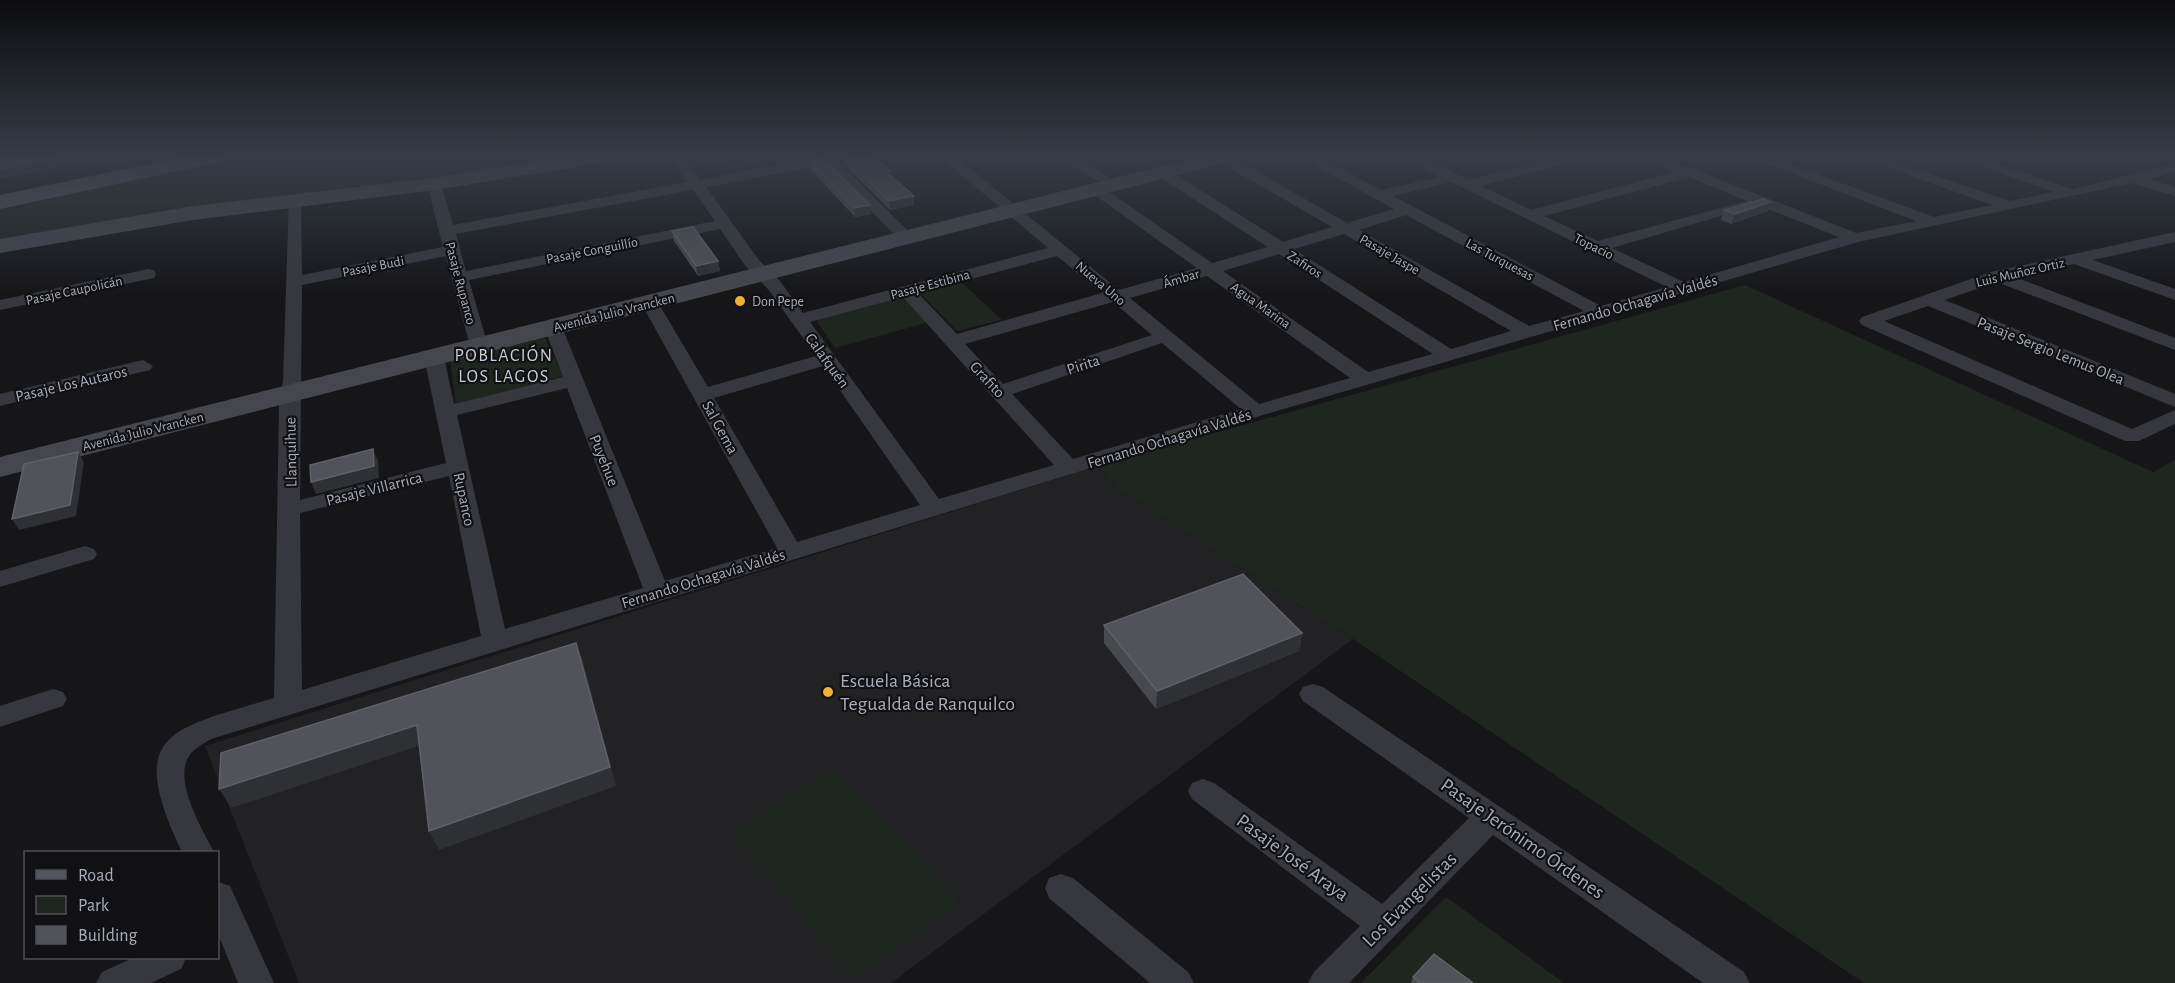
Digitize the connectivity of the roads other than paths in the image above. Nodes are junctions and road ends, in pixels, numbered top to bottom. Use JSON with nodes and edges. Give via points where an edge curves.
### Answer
{"nodes":[{"id":1,"x":279,"y":202,"type":"edge"},
{"id":2,"x":294,"y":202,"type":"edge"},
{"id":3,"x":439,"y":202,"type":"edge"},
{"id":4,"x":601,"y":202,"type":"edge"},
{"id":5,"x":709,"y":202,"type":"edge"},
{"id":6,"x":871,"y":202,"type":"edge"},
{"id":7,"x":1003,"y":202,"type":"edge"},
{"id":8,"x":1051,"y":202,"type":"edge"},
{"id":9,"x":1124,"y":202,"type":"edge"},
{"id":10,"x":1218,"y":202,"type":"edge"},
{"id":11,"x":1301,"y":202,"type":"edge"},
{"id":12,"x":1392,"y":202,"type":"edge"},
{"id":13,"x":1503,"y":202,"type":"edge"},
{"id":14,"x":1576,"y":202,"type":"edge"},
{"id":15,"x":1758,"y":202,"type":"edge"},
{"id":16,"x":1763,"y":202,"type":"edge"},
{"id":17,"x":1878,"y":202,"type":"edge"},
{"id":18,"x":1996,"y":202,"type":"edge"},
{"id":19,"x":2029,"y":202,"type":"edge"},
{"id":20,"x":2008,"y":206,"type":"junction"},
{"id":21,"x":1407,"y":210,"type":"junction"},
{"id":22,"x":1014,"y":211,"type":"junction"},
{"id":23,"x":1529,"y":214,"type":"junction"},
{"id":24,"x":1930,"y":221,"type":"junction"},
{"id":25,"x":724,"y":224,"type":"junction"},
{"id":26,"x":1346,"y":229,"type":"junction"},
{"id":27,"x":447,"y":231,"type":"junction"},
{"id":28,"x":2175,"y":237,"type":"edge"},
{"id":29,"x":908,"y":238,"type":"junction"},
{"id":30,"x":1855,"y":238,"type":"junction"},
{"id":31,"x":2150,"y":243,"type":"junction"},
{"id":32,"x":0,"y":246,"type":"edge"},
{"id":33,"x":1596,"y":247,"type":"junction"},
{"id":34,"x":1280,"y":248,"type":"junction"},
{"id":35,"x":1061,"y":249,"type":"junction"},
{"id":36,"x":452,"y":250,"type":"junction"},
{"id":37,"x":2175,"y":251,"type":"edge"},
{"id":38,"x":2075,"y":259,"type":"junction"},
{"id":39,"x":1210,"y":269,"type":"junction"},
{"id":40,"x":148,"y":274,"type":"dead end"},
{"id":41,"x":764,"y":274,"type":"junction"},
{"id":42,"x":460,"y":276,"type":"junction"},
{"id":43,"x":1997,"y":276,"type":"junction"},
{"id":44,"x":293,"y":282,"type":"junction"},
{"id":45,"x":1683,"y":288,"type":"junction"},
{"id":46,"x":907,"y":291,"type":"junction"},
{"id":47,"x":2175,"y":295,"type":"edge"},
{"id":48,"x":1116,"y":296,"type":"junction"},
{"id":49,"x":1927,"y":299,"type":"junction"},
{"id":50,"x":650,"y":303,"type":"junction"},
{"id":51,"x":0,"y":305,"type":"edge"},
{"id":52,"x":1600,"y":312,"type":"junction"},
{"id":53,"x":799,"y":319,"type":"junction"},
{"id":54,"x":553,"y":327,"type":"junction"},
{"id":55,"x":1527,"y":333,"type":"junction"},
{"id":56,"x":1166,"y":336,"type":"junction"},
{"id":57,"x":954,"y":341,"type":"junction"},
{"id":58,"x":2175,"y":344,"type":"edge"},
{"id":59,"x":479,"y":346,"type":"junction"},
{"id":60,"x":1448,"y":356,"type":"junction"},
{"id":61,"x":434,"y":357,"type":"junction"},
{"id":62,"x":827,"y":359,"type":"junction"},
{"id":63,"x":143,"y":366,"type":"dead end"},
{"id":64,"x":574,"y":380,"type":"junction"},
{"id":65,"x":1365,"y":380,"type":"junction"},
{"id":66,"x":1000,"y":391,"type":"junction"},
{"id":67,"x":291,"y":394,"type":"junction"},
{"id":68,"x":703,"y":395,"type":"junction"},
{"id":69,"x":0,"y":400,"type":"edge"},
{"id":70,"x":2175,"y":401,"type":"edge"},
{"id":71,"x":1256,"y":411,"type":"junction"},
{"id":72,"x":446,"y":412,"type":"junction"},
{"id":73,"x":2175,"y":416,"type":"edge"},
{"id":74,"x":0,"y":467,"type":"edge"},
{"id":75,"x":458,"y":467,"type":"junction"},
{"id":76,"x":1070,"y":468,"type":"junction"},
{"id":77,"x":934,"y":508,"type":"junction"},
{"id":78,"x":290,"y":509,"type":"junction"},
{"id":79,"x":791,"y":552,"type":"junction"},
{"id":80,"x":85,"y":554,"type":"dead end"},
{"id":81,"x":0,"y":579,"type":"edge"},
{"id":82,"x":657,"y":592,"type":"junction"},
{"id":83,"x":495,"y":641,"type":"junction"},
{"id":84,"x":1313,"y":694,"type":"dead end"},
{"id":85,"x":53,"y":699,"type":"dead end"},
{"id":86,"x":288,"y":704,"type":"junction"},
{"id":87,"x":0,"y":717,"type":"edge"},
{"id":88,"x":1203,"y":791,"type":"dead end"},
{"id":89,"x":1491,"y":816,"type":"junction"},
{"id":90,"x":198,"y":851,"type":"edge"},
{"id":91,"x":1061,"y":888,"type":"dead end"},
{"id":92,"x":219,"y":901,"type":"edge"},
{"id":93,"x":1384,"y":924,"type":"junction"},
{"id":94,"x":225,"y":931,"type":"edge"},
{"id":95,"x":165,"y":959,"type":"edge"},
{"id":96,"x":114,"y":983,"type":"edge"},
{"id":97,"x":256,"y":983,"type":"edge"},
{"id":98,"x":1176,"y":983,"type":"edge"},
{"id":99,"x":1326,"y":983,"type":"edge"},
{"id":100,"x":1732,"y":983,"type":"edge"}],
"edges":[{"from":1,"to":32,"type":"street"},
{"from":2,"to":44,"type":"street","name":"Llanquihue"},
{"from":3,"to":27,"type":"street","name":"Pasaje Rupanco"},
{"from":4,"to":27,"type":"street"},
{"from":5,"to":25,"type":"street","name":"Calafquén"},
{"from":6,"to":29,"type":"street"},
{"from":7,"to":22,"type":"street","name":"Nueva Uno"},
{"from":8,"to":22,"type":"street","name":"Avenida Julio Vrancken"},
{"from":9,"to":39,"type":"street","name":"Agua Marina"},
{"from":10,"to":34,"type":"street","name":"Zafiros"},
{"from":11,"to":26,"type":"street","name":"Pasaje Jaspe"},
{"from":12,"to":21,"type":"street","name":"Las Turquesas"},
{"from":13,"to":23,"type":"street","name":"Topacio"},
{"from":14,"to":23,"type":"street"},
{"from":15,"to":33,"type":"street"},
{"from":16,"to":30,"type":"street"},
{"from":17,"to":24,"type":"street"},
{"from":18,"to":20,"type":"street"},
{"from":19,"to":20,"type":"street","name":"Fernando Ochagavía Valdés"},
{"from":20,"to":24,"type":"street","name":"Fernando Ochagavía Valdés"},
{"from":21,"to":26,"type":"street","name":"Ámbar"},
{"from":21,"to":52,"type":"street","name":"Las Turquesas"},
{"from":22,"to":29,"type":"street","name":"Avenida Julio Vrancken"},
{"from":22,"to":35,"type":"street","name":"Nueva Uno"},
{"from":23,"to":33,"type":"street","name":"Topacio"},
{"from":24,"to":30,"type":"street","name":"Fernando Ochagavía Valdés"},
{"from":25,"to":41,"type":"street","name":"Calafquén"},
{"from":25,"to":42,"type":"street","name":"Pasaje Conguillío"},
{"from":26,"to":34,"type":"street","name":"Ámbar"},
{"from":26,"to":55,"type":"street","name":"Pasaje Jaspe"},
{"from":27,"to":36,"type":"street","name":"Pasaje Rupanco"},
{"from":28,"to":31,"type":"street","name":"Luis Muñoz Ortiz"},
{"from":29,"to":41,"type":"street","name":"Avenida Julio Vrancken"},
{"from":30,"to":45,"type":"street","name":"Fernando Ochagavía Valdés"},
{"from":31,"to":37,"type":"street"},
{"from":31,"to":38,"type":"street","name":"Luis Muñoz Ortiz"},
{"from":33,"to":45,"type":"street","name":"Topacio"},
{"from":34,"to":39,"type":"street","name":"Ámbar"},
{"from":34,"to":60,"type":"street","name":"Zafiros"},
{"from":35,"to":46,"type":"street","name":"Pasaje Estibina"},
{"from":35,"to":48,"type":"street","name":"Nueva Uno"},
{"from":36,"to":42,"type":"street","name":"Pasaje Rupanco"},
{"from":36,"to":44,"type":"street","name":"Pasaje Budi"},
{"from":38,"to":43,"type":"street","name":"Luis Muñoz Ortiz"},
{"from":38,"to":47,"type":"street"},
{"from":39,"to":48,"type":"street","name":"Ámbar"},
{"from":39,"to":65,"type":"street","name":"Agua Marina"},
{"from":40,"to":51,"type":"street","name":"Pasaje Caupolicán"},
{"from":41,"to":50,"type":"street","name":"Avenida Julio Vrancken"},
{"from":41,"to":53,"type":"street","name":"Calafquén"},
{"from":42,"to":59,"type":"street","name":"Pasaje Rupanco"},
{"from":43,"to":49,"type":"street","name":"Luis Muñoz Ortiz"},
{"from":43,"to":58,"type":"street"},
{"from":44,"to":67,"type":"street","name":"Llanquihue"},
{"from":45,"to":52,"type":"street","name":"Fernando Ochagavía Valdés"},
{"from":46,"to":53,"type":"street","name":"Pasaje Estibina"},
{"from":46,"to":57,"type":"street","name":"Grafito"},
{"from":48,"to":56,"type":"street","name":"Nueva Uno"},
{"from":48,"to":57,"type":"street","name":"Ámbar"},
{"from":49,"to":70,"type":"street","name":"Pasaje Sergio Lemus Olea"},
{"from":49,"to":73,"type":"street","name":"Luis Muñoz Ortiz","via":[[1868,321],[2132,437]]},
{"from":50,"to":54,"type":"street","name":"Avenida Julio Vrancken"},
{"from":50,"to":68,"type":"street","name":"Sal Gema"},
{"from":52,"to":55,"type":"street","name":"Fernando Ochagavía Valdés"},
{"from":53,"to":62,"type":"street","name":"Calafquén"},
{"from":54,"to":59,"type":"street","name":"Avenida Julio Vrancken"},
{"from":54,"to":64,"type":"street","name":"Puyehue"},
{"from":55,"to":60,"type":"street","name":"Fernando Ochagavía Valdés"},
{"from":56,"to":66,"type":"street","name":"Pirita"},
{"from":56,"to":71,"type":"street","name":"Nueva Uno"},
{"from":57,"to":66,"type":"street","name":"Grafito"},
{"from":59,"to":61,"type":"street","name":"Avenida Julio Vrancken"},
{"from":60,"to":65,"type":"street","name":"Fernando Ochagavía Valdés"},
{"from":61,"to":67,"type":"street","name":"Avenida Julio Vrancken"},
{"from":61,"to":72,"type":"street","name":"Rupanco"},
{"from":62,"to":68,"type":"street"},
{"from":62,"to":77,"type":"street","name":"Calafquén"},
{"from":63,"to":69,"type":"street","name":"Pasaje Los Autaros"},
{"from":64,"to":72,"type":"street"},
{"from":64,"to":82,"type":"street","name":"Puyehue"},
{"from":65,"to":71,"type":"street","name":"Fernando Ochagavía Valdés"},
{"from":66,"to":76,"type":"street","name":"Grafito"},
{"from":67,"to":74,"type":"street","name":"Avenida Julio Vrancken"},
{"from":67,"to":78,"type":"street","name":"Llanquihue"},
{"from":68,"to":79,"type":"street","name":"Sal Gema"},
{"from":71,"to":76,"type":"street","name":"Fernando Ochagavía Valdés"},
{"from":72,"to":75,"type":"street","name":"Rupanco"},
{"from":75,"to":78,"type":"street","name":"Pasaje Villarrica"},
{"from":75,"to":83,"type":"street","name":"Rupanco"},
{"from":76,"to":77,"type":"street","name":"Fernando Ochagavía Valdés"},
{"from":77,"to":79,"type":"street","name":"Fernando Ochagavía Valdés"},
{"from":78,"to":86,"type":"street","name":"Llanquihue"},
{"from":79,"to":82,"type":"street","name":"Fernando Ochagavía Valdés"},
{"from":80,"to":81,"type":"street"},
{"from":82,"to":83,"type":"street","name":"Fernando Ochagavía Valdés"},
{"from":83,"to":86,"type":"street","name":"Fernando Ochagavía Valdés"},
{"from":84,"to":89,"type":"street","name":"Pasaje Jerónimo Órdenes"},
{"from":85,"to":87,"type":"street"},
{"from":86,"to":90,"type":"street","name":"Fernando Ochagavía Valdés","via":[[201,731],[176,749],[169,776],[171,792]]},
{"from":88,"to":93,"type":"street","name":"Pasaje José Araya"},
{"from":89,"to":93,"type":"street","name":"Los Evangelistas"},
{"from":89,"to":100,"type":"street","name":"Pasaje Jerónimo Órdenes"},
{"from":91,"to":98,"type":"street"},
{"from":92,"to":94,"type":"street"},
{"from":93,"to":99,"type":"street","name":"Los Evangelistas"},
{"from":94,"to":97,"type":"street"},
{"from":95,"to":96,"type":"street"}]}
